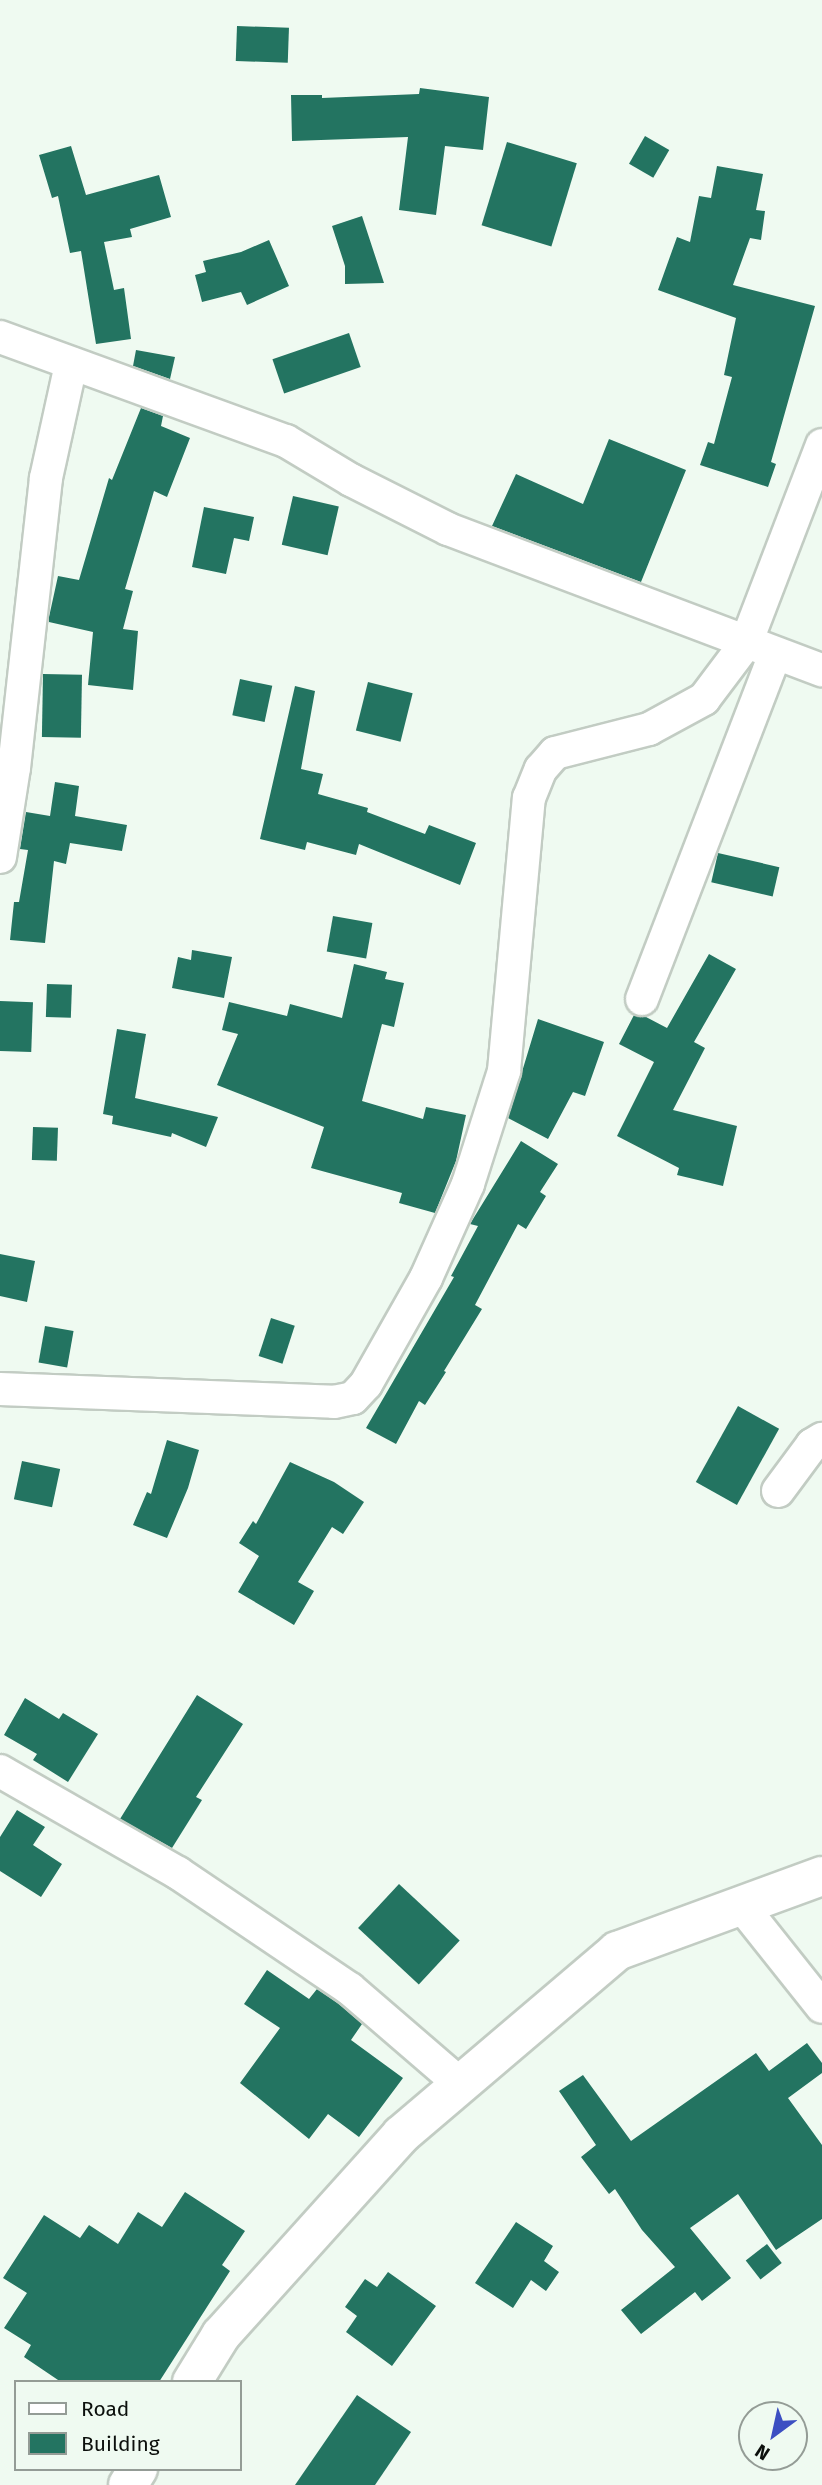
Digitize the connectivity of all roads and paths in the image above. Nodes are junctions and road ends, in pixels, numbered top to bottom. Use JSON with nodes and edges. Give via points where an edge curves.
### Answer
{"nodes":[{"id":1,"x":0,"y":337,"type":"edge"},
{"id":2,"x":71,"y":364,"type":"junction"},
{"id":3,"x":822,"y":445,"type":"edge"},
{"id":4,"x":746,"y":643,"type":"junction"},
{"id":5,"x":775,"y":654,"type":"junction"},
{"id":6,"x":822,"y":670,"type":"edge"},
{"id":7,"x":0,"y":857,"type":"edge"},
{"id":8,"x":642,"y":999,"type":"dead end"},
{"id":9,"x":0,"y":1389,"type":"edge"},
{"id":10,"x":822,"y":1439,"type":"edge"},
{"id":11,"x":778,"y":1491,"type":"dead end"},
{"id":12,"x":0,"y":1771,"type":"edge"},
{"id":13,"x":822,"y":1876,"type":"edge"},
{"id":14,"x":741,"y":1905,"type":"junction"},
{"id":15,"x":822,"y":2007,"type":"edge"},
{"id":16,"x":460,"y":2084,"type":"junction"},
{"id":17,"x":193,"y":2380,"type":"edge"}],
"edges":[{"from":1,"to":2,"type":"street"},
{"from":2,"to":4,"type":"street","via":[[286,441],[448,529]]},
{"from":2,"to":7,"type":"street","via":[[46,478]]},
{"from":3,"to":4,"type":"street"},
{"from":4,"to":5,"type":"street"},
{"from":4,"to":9,"type":"street","via":[[704,699],[649,729],[555,753],[541,769],[529,798],[504,1071],[468,1184],[426,1278],[366,1384],[353,1398],[334,1402]]},
{"from":5,"to":6,"type":"street"},
{"from":5,"to":8,"type":"street"},
{"from":10,"to":11,"type":"street","via":[[812,1445]]},
{"from":12,"to":16,"type":"street","via":[[178,1873],[349,1989]]},
{"from":13,"to":14,"type":"main road"},
{"from":14,"to":15,"type":"street"},
{"from":14,"to":16,"type":"main road","via":[[617,1951]]},
{"from":16,"to":17,"type":"main road","via":[[401,2135],[221,2335]]}]}
